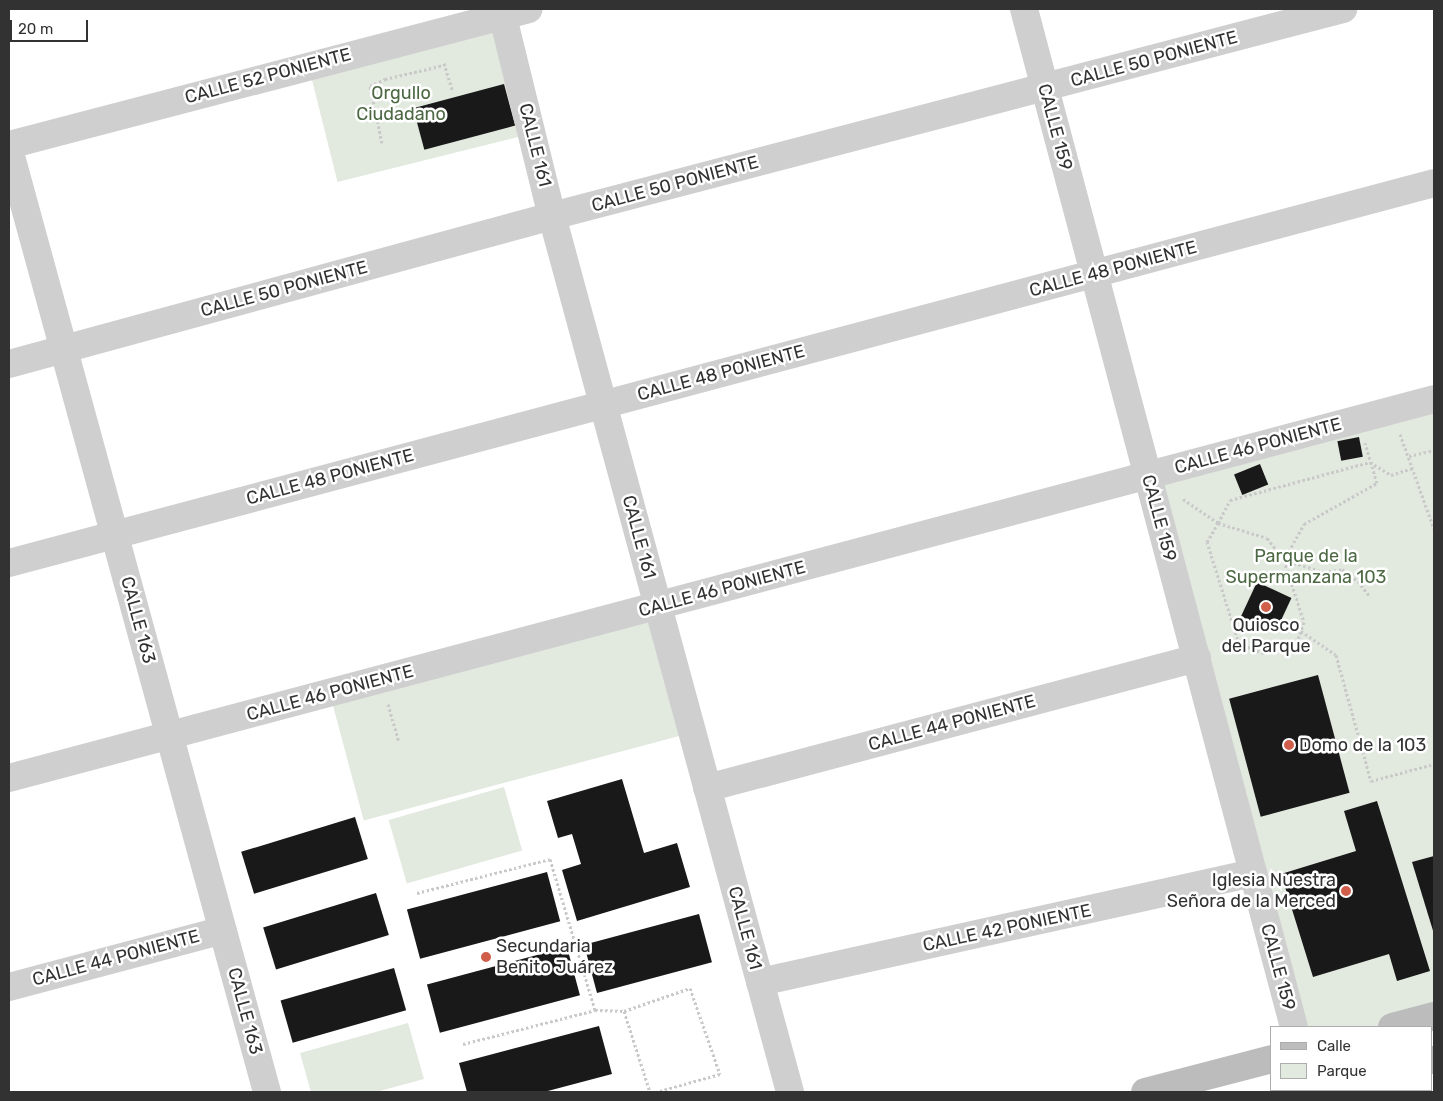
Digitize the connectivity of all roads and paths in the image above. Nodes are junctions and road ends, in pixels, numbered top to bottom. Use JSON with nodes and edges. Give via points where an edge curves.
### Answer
{"nodes":[{"id":1,"x":1024,"y":9,"type":"edge"},
{"id":2,"x":1344,"y":9,"type":"edge"},
{"id":3,"x":511,"y":11,"type":"edge"},
{"id":4,"x":444,"y":64,"type":"dead end"},
{"id":5,"x":1045,"y":88,"type":"junction"},
{"id":6,"x":382,"y":143,"type":"dead end"},
{"id":7,"x":9,"y":145,"type":"edge"},
{"id":8,"x":9,"y":149,"type":"edge"},
{"id":9,"x":1434,"y":183,"type":"edge"},
{"id":10,"x":552,"y":216,"type":"junction"},
{"id":11,"x":1094,"y":274,"type":"junction"},
{"id":12,"x":65,"y":349,"type":"junction"},
{"id":13,"x":9,"y":364,"type":"edge"},
{"id":14,"x":1434,"y":399,"type":"edge"},
{"id":15,"x":603,"y":404,"type":"junction"},
{"id":16,"x":1390,"y":434,"type":"dead end"},
{"id":17,"x":1373,"y":439,"type":"dead end"},
{"id":18,"x":1434,"y":450,"type":"edge"},
{"id":19,"x":1409,"y":456,"type":"junction"},
{"id":20,"x":1370,"y":462,"type":"junction"},
{"id":21,"x":1412,"y":468,"type":"junction"},
{"id":22,"x":1148,"y":476,"type":"junction"},
{"id":23,"x":1218,"y":523,"type":"junction"},
{"id":24,"x":1434,"y":529,"type":"edge"},
{"id":25,"x":115,"y":534,"type":"junction"},
{"id":26,"x":1284,"y":560,"type":"junction"},
{"id":27,"x":9,"y":563,"type":"edge"},
{"id":28,"x":1370,"y":597,"type":"dead end"},
{"id":29,"x":658,"y":606,"type":"junction"},
{"id":30,"x":1301,"y":631,"type":"junction"},
{"id":31,"x":1196,"y":658,"type":"junction"},
{"id":32,"x":380,"y":679,"type":"junction"},
{"id":33,"x":170,"y":736,"type":"junction"},
{"id":34,"x":399,"y":742,"type":"dead end"},
{"id":35,"x":1434,"y":764,"type":"edge"},
{"id":36,"x":9,"y":778,"type":"edge"},
{"id":37,"x":707,"y":788,"type":"junction"},
{"id":38,"x":1253,"y":873,"type":"junction"},
{"id":39,"x":417,"y":893,"type":"dead end"},
{"id":40,"x":223,"y":930,"type":"junction"},
{"id":41,"x":760,"y":982,"type":"junction"},
{"id":42,"x":9,"y":987,"type":"edge"},
{"id":43,"x":595,"y":1010,"type":"junction"},
{"id":44,"x":624,"y":1011,"type":"junction"},
{"id":45,"x":1434,"y":1016,"type":"edge"},
{"id":46,"x":1294,"y":1026,"type":"edge"},
{"id":47,"x":1396,"y":1026,"type":"edge"},
{"id":48,"x":463,"y":1044,"type":"dead end"},
{"id":49,"x":1270,"y":1060,"type":"edge"},
{"id":50,"x":266,"y":1092,"type":"edge"},
{"id":51,"x":650,"y":1092,"type":"edge"},
{"id":52,"x":656,"y":1092,"type":"edge"},
{"id":53,"x":790,"y":1092,"type":"edge"},
{"id":54,"x":1145,"y":1092,"type":"edge"}],
"edges":[{"from":1,"to":5,"type":"street","name":"CALLE 159"},
{"from":2,"to":5,"type":"street","name":"CALLE 50 PONIENTE"},
{"from":3,"to":7,"type":"street","name":"CALLE 52 PONIENTE"},
{"from":3,"to":10,"type":"street","name":"CALLE 161"},
{"from":4,"to":6,"type":"path","via":[[379,80],[370,86]]},
{"from":5,"to":10,"type":"street","name":"CALLE 50 PONIENTE"},
{"from":5,"to":11,"type":"street","name":"CALLE 159"},
{"from":8,"to":12,"type":"street","name":"CALLE 163"},
{"from":9,"to":11,"type":"street","name":"CALLE 48 PONIENTE"},
{"from":10,"to":12,"type":"street","name":"CALLE 50 PONIENTE"},
{"from":10,"to":15,"type":"street","name":"CALLE 161"},
{"from":11,"to":15,"type":"street","name":"CALLE 48 PONIENTE"},
{"from":11,"to":22,"type":"street","name":"CALLE 159"},
{"from":12,"to":13,"type":"street","name":"CALLE 50 PONIENTE"},
{"from":12,"to":25,"type":"street","name":"CALLE 163"},
{"from":14,"to":22,"type":"street","name":"CALLE 46 PONIENTE"},
{"from":15,"to":25,"type":"street","name":"CALLE 48 PONIENTE"},
{"from":15,"to":29,"type":"street","name":"CALLE 161"},
{"from":16,"to":19,"type":"path","via":[[1399,431]]},
{"from":17,"to":20,"type":"path","via":[[1364,441]]},
{"from":18,"to":19,"type":"path"},
{"from":19,"to":21,"type":"path"},
{"from":20,"to":21,"type":"path","via":[[1391,475]]},
{"from":20,"to":23,"type":"path","via":[[1230,500]]},
{"from":20,"to":26,"type":"path","via":[[1377,483],[1304,524]]},
{"from":21,"to":24,"type":"path"},
{"from":22,"to":29,"type":"street","name":"CALLE 46 PONIENTE"},
{"from":22,"to":31,"type":"street","name":"CALLE 159"},
{"from":23,"to":26,"type":"path","via":[[1267,538]]},
{"from":23,"to":30,"type":"path","via":[[1207,542],[1239,644],[1264,653],[1297,642]]},
{"from":25,"to":27,"type":"street","name":"CALLE 48 PONIENTE"},
{"from":25,"to":33,"type":"street","name":"CALLE 163"},
{"from":26,"to":28,"type":"path","via":[[1324,572],[1342,569],[1358,581]]},
{"from":26,"to":30,"type":"path","via":[[1304,622]]},
{"from":29,"to":32,"type":"street","name":"CALLE 46 PONIENTE"},
{"from":29,"to":37,"type":"street","name":"CALLE 161"},
{"from":30,"to":35,"type":"path","via":[[1336,655],[1371,781]]},
{"from":31,"to":37,"type":"street","name":"CALLE 44 PONIENTE"},
{"from":31,"to":38,"type":"street","name":"CALLE 159"},
{"from":32,"to":33,"type":"street","name":"CALLE 46 PONIENTE"},
{"from":32,"to":34,"type":"path"},
{"from":33,"to":36,"type":"street","name":"CALLE 46 PONIENTE"},
{"from":33,"to":40,"type":"street","name":"CALLE 163"},
{"from":37,"to":41,"type":"street","name":"CALLE 161"},
{"from":38,"to":41,"type":"street","name":"CALLE 42 PONIENTE"},
{"from":38,"to":46,"type":"street","name":"CALLE 159"},
{"from":39,"to":43,"type":"path","via":[[550,859]]},
{"from":40,"to":42,"type":"street","name":"CALLE 44 PONIENTE"},
{"from":40,"to":50,"type":"street","name":"CALLE 163"},
{"from":41,"to":53,"type":"street","name":"CALLE 161"},
{"from":43,"to":44,"type":"path"},
{"from":43,"to":48,"type":"path"},
{"from":44,"to":51,"type":"path"},
{"from":44,"to":52,"type":"path","via":[[690,988],[720,1074]]},
{"from":45,"to":47,"type":"main road"},
{"from":49,"to":54,"type":"main road"}]}
